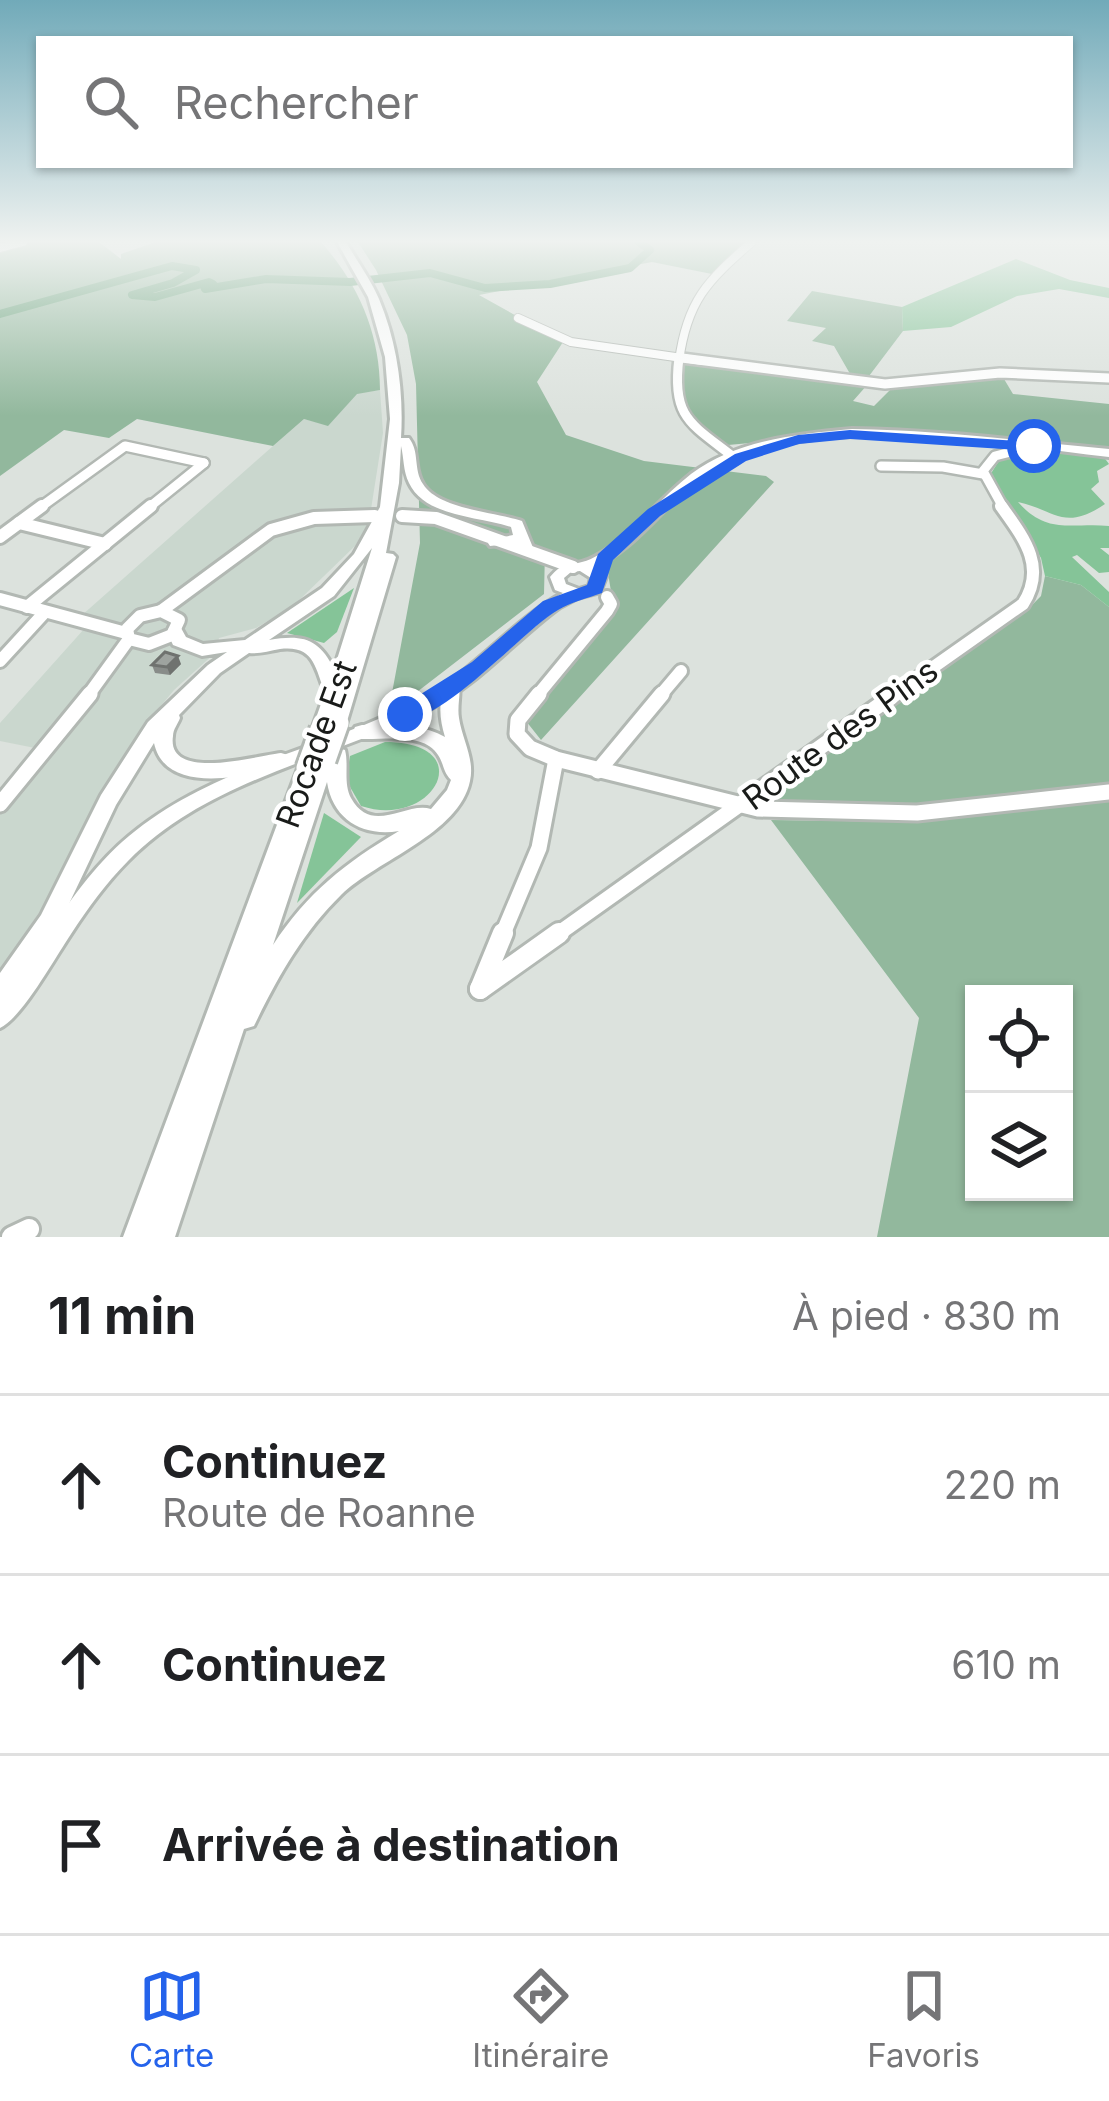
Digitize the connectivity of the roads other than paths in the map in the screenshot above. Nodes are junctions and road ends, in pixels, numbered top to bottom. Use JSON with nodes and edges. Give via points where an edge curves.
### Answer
{"nodes":[{"id":1,"x":375,"y":300,"type":"edge"},
{"id":2,"x":378,"y":300,"type":"edge"},
{"id":3,"x":699,"y":300,"type":"edge"},
{"id":4,"x":518,"y":318,"type":"dead end"},
{"id":5,"x":677,"y":360,"type":"junction"},
{"id":6,"x":1109,"y":378,"type":"edge"},
{"id":7,"x":404,"y":441,"type":"junction"},
{"id":8,"x":1034,"y":446,"type":"junction"},
{"id":9,"x":1109,"y":453,"type":"edge"},
{"id":10,"x":733,"y":455,"type":"junction"},
{"id":11,"x":881,"y":466,"type":"dead end"},
{"id":12,"x":983,"y":474,"type":"junction"},
{"id":13,"x":388,"y":514,"type":"junction"},
{"id":14,"x":19,"y":523,"type":"junction"},
{"id":15,"x":0,"y":537,"type":"edge"},
{"id":16,"x":512,"y":543,"type":"junction"},
{"id":17,"x":105,"y":544,"type":"junction"},
{"id":18,"x":582,"y":582,"type":"junction"},
{"id":19,"x":188,"y":598,"type":"junction"},
{"id":20,"x":0,"y":599,"type":"edge"},
{"id":21,"x":27,"y":607,"type":"junction"},
{"id":22,"x":161,"y":611,"type":"junction"},
{"id":23,"x":45,"y":612,"type":"junction"},
{"id":24,"x":134,"y":620,"type":"junction"},
{"id":25,"x":176,"y":624,"type":"junction"},
{"id":26,"x":105,"y":626,"type":"junction"},
{"id":27,"x":274,"y":630,"type":"junction"},
{"id":28,"x":133,"y":639,"type":"junction"},
{"id":29,"x":0,"y":662,"type":"edge"},
{"id":30,"x":681,"y":671,"type":"dead end"},
{"id":31,"x":453,"y":687,"type":"junction"},
{"id":32,"x":341,"y":717,"type":"junction"},
{"id":33,"x":556,"y":759,"type":"junction"},
{"id":34,"x":281,"y":760,"type":"junction"},
{"id":35,"x":323,"y":761,"type":"junction"},
{"id":36,"x":598,"y":771,"type":"junction"},
{"id":37,"x":1109,"y":791,"type":"edge"},
{"id":38,"x":0,"y":804,"type":"edge"},
{"id":39,"x":737,"y":807,"type":"junction"},
{"id":40,"x":42,"y":954,"type":"junction"},
{"id":41,"x":0,"y":997,"type":"edge"},
{"id":42,"x":0,"y":1017,"type":"edge"},
{"id":43,"x":228,"y":1040,"type":"junction"},
{"id":44,"x":138,"y":1237,"type":"edge"},
{"id":45,"x":160,"y":1237,"type":"edge"}],
"edges":[{"from":1,"to":13,"type":"highway","name":"Rocade Est","via":[[395,390]]},
{"from":2,"to":7,"type":"highway","name":"Rocade Est","via":[[397,340]]},
{"from":3,"to":5,"type":"street"},
{"from":4,"to":5,"type":"street","via":[[571,342]]},
{"from":5,"to":6,"type":"street","via":[[885,384],[975,374]]},
{"from":5,"to":10,"type":"street","via":[[678,409]]},
{"from":7,"to":16,"type":"highway","via":[[416,490],[512,522],[520,527]]},
{"from":7,"to":32,"type":"highway","name":"Rocade Est","via":[[386,566]]},
{"from":8,"to":9,"type":"main road"},
{"from":8,"to":10,"type":"main road","via":[[825,436]]},
{"from":8,"to":12,"type":"street","via":[[989,459]]},
{"from":10,"to":18,"type":"main road","via":[[654,513]]},
{"from":11,"to":12,"type":"street"},
{"from":12,"to":39,"type":"street","name":"Route des Pins","via":[[1035,562],[1032,593]]},
{"from":13,"to":16,"type":"street"},
{"from":13,"to":19,"type":"street","via":[[297,525],[246,549]]},
{"from":13,"to":27,"type":"highway","via":[[341,578]]},
{"from":13,"to":32,"type":"highway","name":"Rocade Est"},
{"from":14,"to":15,"type":"street"},
{"from":14,"to":17,"type":"street"},
{"from":14,"to":17,"type":"street","via":[[125,446],[204,463]]},
{"from":16,"to":18,"type":"street"},
{"from":16,"to":18,"type":"street"},
{"from":17,"to":21,"type":"street"},
{"from":18,"to":31,"type":"main road"},
{"from":18,"to":33,"type":"street","via":[[611,604],[516,723],[524,744]]},
{"from":19,"to":22,"type":"street"},
{"from":19,"to":25,"type":"street"},
{"from":20,"to":21,"type":"street"},
{"from":21,"to":23,"type":"street"},
{"from":22,"to":24,"type":"street"},
{"from":22,"to":25,"type":"street"},
{"from":23,"to":26,"type":"street"},
{"from":23,"to":29,"type":"street"},
{"from":24,"to":26,"type":"street"},
{"from":24,"to":28,"type":"street"},
{"from":25,"to":27,"type":"highway","via":[[187,648],[212,650]]},
{"from":25,"to":28,"type":"street"},
{"from":26,"to":28,"type":"street"},
{"from":27,"to":41,"type":"highway","via":[[197,683],[155,727]]},
{"from":28,"to":38,"type":"street"},
{"from":30,"to":36,"type":"street"},
{"from":31,"to":32,"type":"main road"},
{"from":31,"to":43,"type":"highway","via":[[446,707],[462,761],[458,791],[316,906]]},
{"from":32,"to":34,"type":"main road"},
{"from":32,"to":34,"type":"highway","via":[[318,652],[296,644],[258,648],[202,685],[163,736],[169,757],[190,770]]},
{"from":32,"to":35,"type":"highway","name":"Rocade Est","bridge":true},
{"from":32,"to":35,"type":"highway"},
{"from":32,"to":35,"type":"highway","via":[[439,742],[453,766],[443,799],[402,823],[356,818],[337,800]]},
{"from":33,"to":36,"type":"street"},
{"from":33,"to":39,"type":"street","name":"Route des Pins","via":[[545,832],[480,989]]},
{"from":34,"to":40,"type":"main road","via":[[223,783],[155,825],[109,867]]},
{"from":35,"to":43,"type":"highway","name":"Rocade Est"},
{"from":35,"to":44,"type":"highway","name":"Rocade Est"},
{"from":36,"to":39,"type":"street"},
{"from":37,"to":39,"type":"street","via":[[917,813]]},
{"from":40,"to":41,"type":"main road"},
{"from":40,"to":42,"type":"main road"},
{"from":43,"to":45,"type":"highway","name":"Rocade Est"}]}
